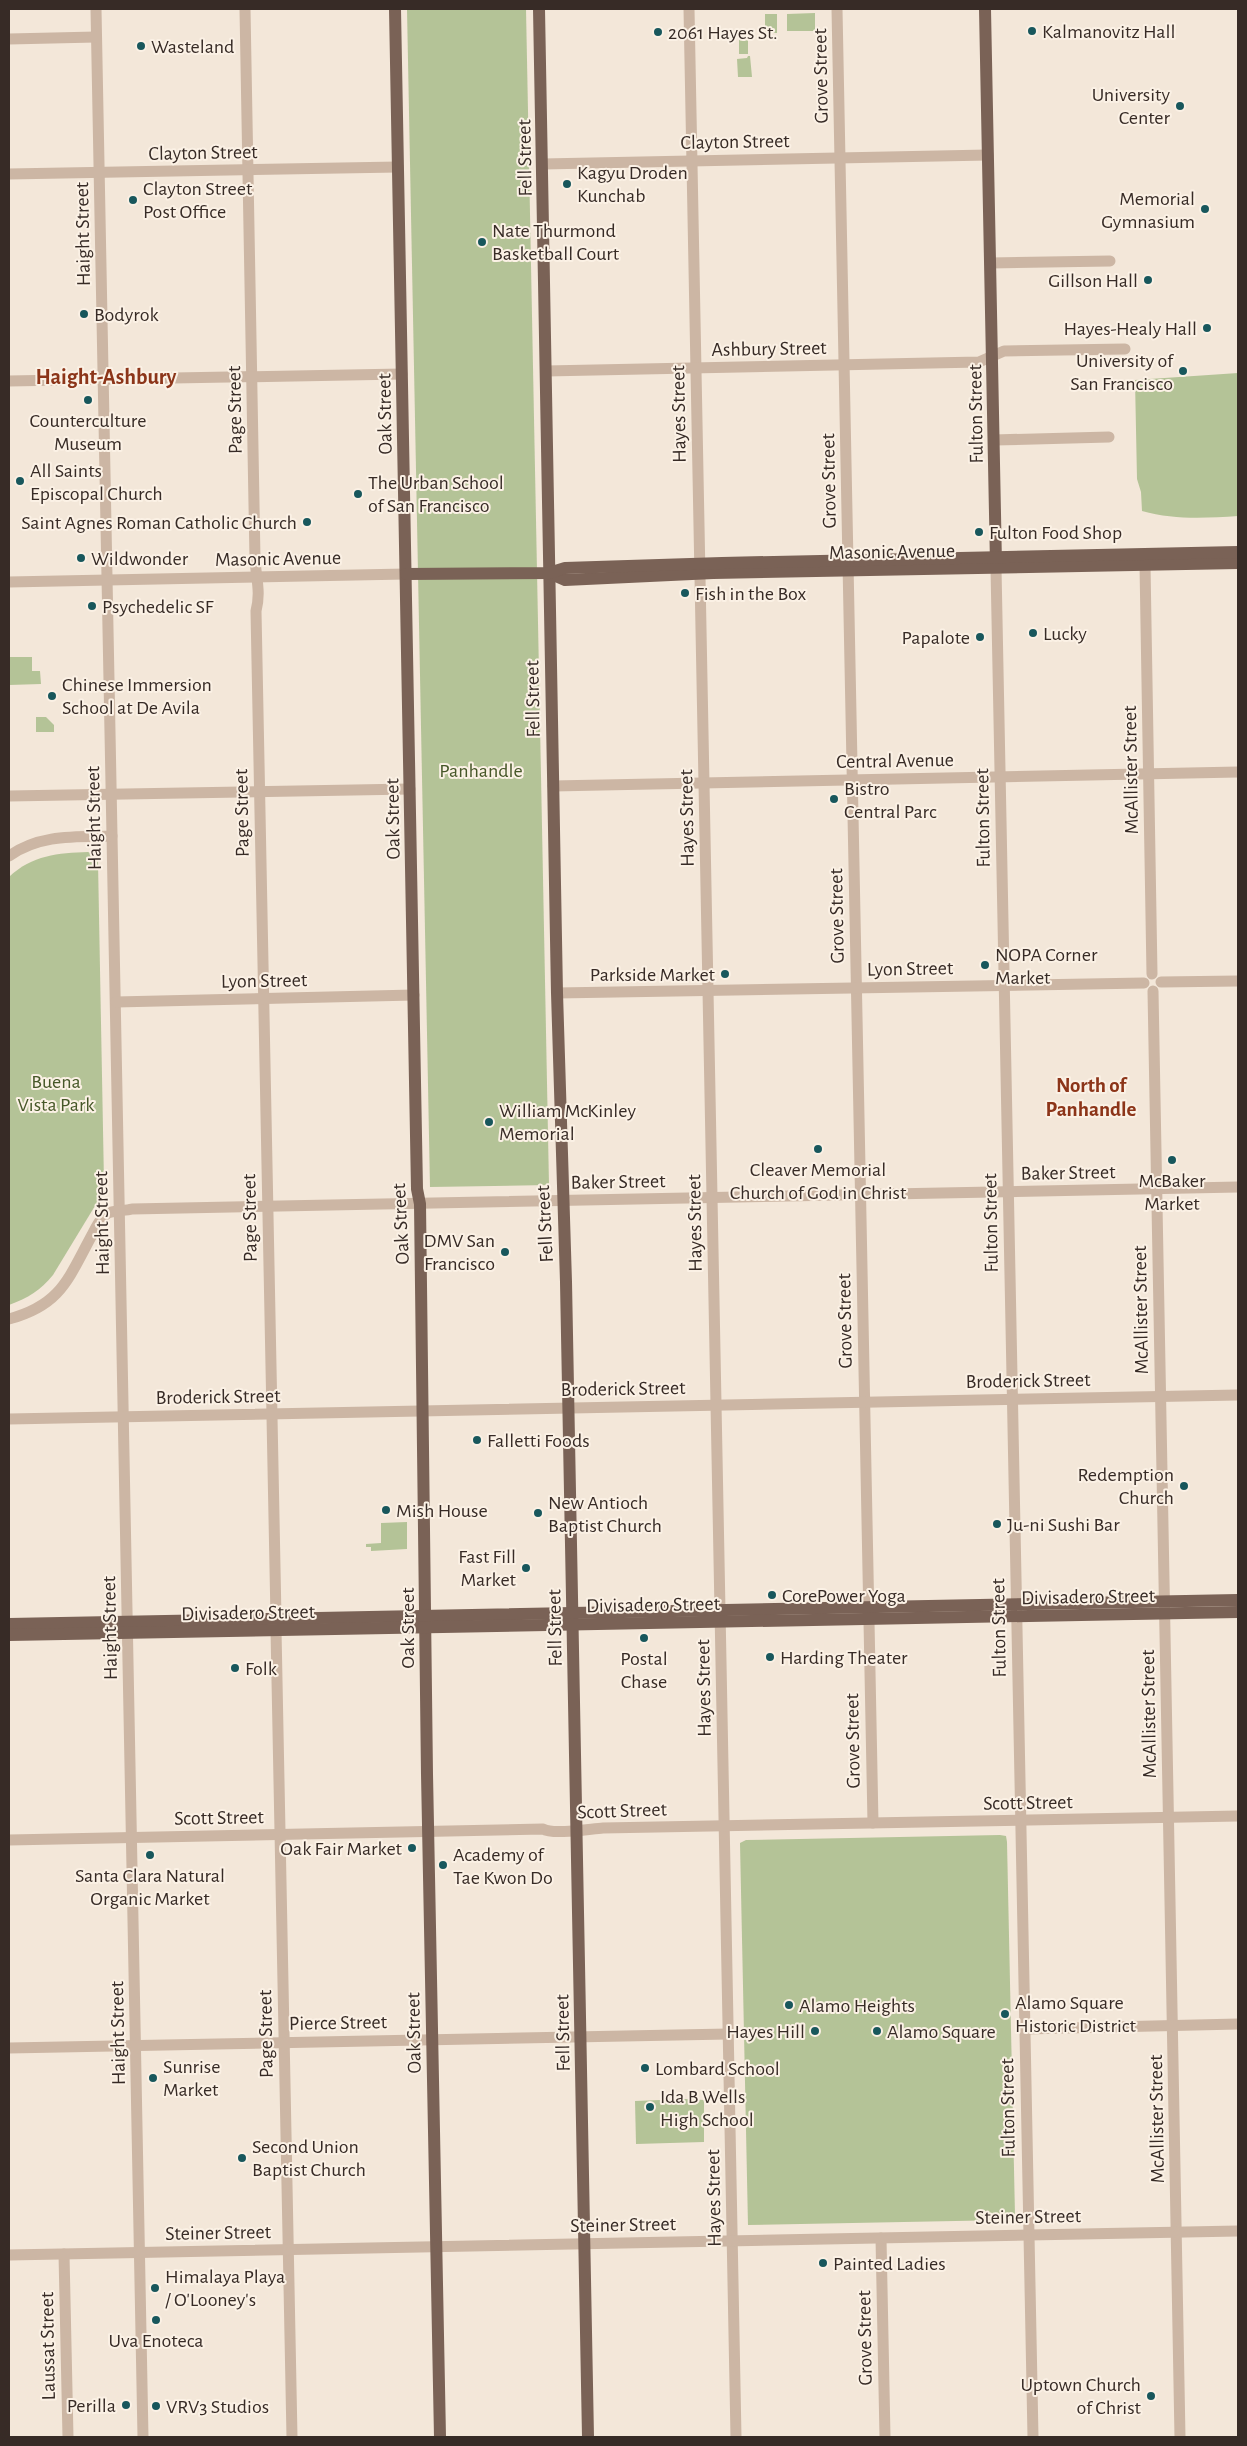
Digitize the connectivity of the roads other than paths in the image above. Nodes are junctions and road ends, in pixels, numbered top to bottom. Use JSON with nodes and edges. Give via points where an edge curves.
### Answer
{"nodes":[{"id":1,"x":96,"y":9,"type":"edge"},
{"id":2,"x":244,"y":9,"type":"edge"},
{"id":3,"x":394,"y":9,"type":"edge"},
{"id":4,"x":539,"y":9,"type":"edge"},
{"id":5,"x":689,"y":9,"type":"edge"},
{"id":6,"x":838,"y":9,"type":"edge"},
{"id":7,"x":985,"y":9,"type":"edge"},
{"id":8,"x":96,"y":37,"type":"junction"},
{"id":9,"x":9,"y":39,"type":"edge"},
{"id":10,"x":988,"y":154,"type":"junction"},
{"id":11,"x":840,"y":158,"type":"junction"},
{"id":12,"x":692,"y":161,"type":"junction"},
{"id":13,"x":543,"y":164,"type":"junction"},
{"id":14,"x":398,"y":167,"type":"junction"},
{"id":15,"x":248,"y":169,"type":"junction"},
{"id":16,"x":99,"y":172,"type":"junction"},
{"id":17,"x":9,"y":174,"type":"edge"},
{"id":18,"x":1110,"y":261,"type":"dead end"},
{"id":19,"x":990,"y":264,"type":"junction"},
{"id":20,"x":1125,"y":349,"type":"dead end"},
{"id":21,"x":992,"y":357,"type":"junction"},
{"id":22,"x":844,"y":365,"type":"junction"},
{"id":23,"x":696,"y":368,"type":"junction"},
{"id":24,"x":546,"y":371,"type":"junction"},
{"id":25,"x":402,"y":374,"type":"junction"},
{"id":26,"x":252,"y":377,"type":"junction"},
{"id":27,"x":103,"y":380,"type":"junction"},
{"id":28,"x":9,"y":381,"type":"edge"},
{"id":29,"x":1109,"y":437,"type":"dead end"},
{"id":30,"x":994,"y":440,"type":"junction"},
{"id":31,"x":1238,"y":552,"type":"edge"},
{"id":32,"x":996,"y":562,"type":"junction"},
{"id":33,"x":1238,"y":563,"type":"edge"},
{"id":34,"x":848,"y":565,"type":"junction"},
{"id":35,"x":1145,"y":565,"type":"junction"},
{"id":36,"x":700,"y":569,"type":"junction"},
{"id":37,"x":549,"y":573,"type":"junction"},
{"id":38,"x":406,"y":574,"type":"junction"},
{"id":39,"x":256,"y":577,"type":"junction"},
{"id":40,"x":107,"y":580,"type":"junction"},
{"id":41,"x":9,"y":582,"type":"edge"},
{"id":42,"x":1238,"y":772,"type":"edge"},
{"id":43,"x":1148,"y":774,"type":"junction"},
{"id":44,"x":1000,"y":777,"type":"junction"},
{"id":45,"x":852,"y":780,"type":"junction"},
{"id":46,"x":704,"y":783,"type":"junction"},
{"id":47,"x":553,"y":786,"type":"junction"},
{"id":48,"x":410,"y":789,"type":"junction"},
{"id":49,"x":260,"y":792,"type":"junction"},
{"id":50,"x":111,"y":795,"type":"junction"},
{"id":51,"x":9,"y":796,"type":"edge"},
{"id":52,"x":112,"y":836,"type":"junction"},
{"id":53,"x":9,"y":856,"type":"edge"},
{"id":54,"x":1238,"y":981,"type":"edge"},
{"id":55,"x":1152,"y":982,"type":"junction"},
{"id":56,"x":1004,"y":985,"type":"junction"},
{"id":57,"x":857,"y":988,"type":"junction"},
{"id":58,"x":708,"y":991,"type":"junction"},
{"id":59,"x":557,"y":993,"type":"junction"},
{"id":60,"x":414,"y":995,"type":"junction"},
{"id":61,"x":264,"y":999,"type":"junction"},
{"id":62,"x":116,"y":1002,"type":"junction"},
{"id":63,"x":1238,"y":1187,"type":"edge"},
{"id":64,"x":1157,"y":1189,"type":"junction"},
{"id":65,"x":1008,"y":1192,"type":"junction"},
{"id":66,"x":861,"y":1195,"type":"junction"},
{"id":67,"x":712,"y":1198,"type":"junction"},
{"id":68,"x":563,"y":1201,"type":"junction"},
{"id":69,"x":420,"y":1204,"type":"junction"},
{"id":70,"x":268,"y":1207,"type":"junction"},
{"id":71,"x":120,"y":1211,"type":"junction"},
{"id":72,"x":9,"y":1319,"type":"edge"},
{"id":73,"x":1238,"y":1395,"type":"edge"},
{"id":74,"x":1161,"y":1397,"type":"junction"},
{"id":75,"x":1012,"y":1399,"type":"junction"},
{"id":76,"x":865,"y":1402,"type":"junction"},
{"id":77,"x":716,"y":1405,"type":"junction"},
{"id":78,"x":568,"y":1408,"type":"junction"},
{"id":79,"x":423,"y":1411,"type":"junction"},
{"id":80,"x":272,"y":1414,"type":"junction"},
{"id":81,"x":124,"y":1417,"type":"junction"},
{"id":82,"x":9,"y":1419,"type":"edge"},
{"id":83,"x":1238,"y":1600,"type":"edge"},
{"id":84,"x":1165,"y":1607,"type":"junction"},
{"id":85,"x":1016,"y":1610,"type":"junction"},
{"id":86,"x":1238,"y":1612,"type":"edge"},
{"id":87,"x":869,"y":1613,"type":"junction"},
{"id":88,"x":720,"y":1616,"type":"junction"},
{"id":89,"x":572,"y":1618,"type":"junction"},
{"id":90,"x":426,"y":1622,"type":"junction"},
{"id":91,"x":9,"y":1624,"type":"edge"},
{"id":92,"x":276,"y":1624,"type":"junction"},
{"id":93,"x":128,"y":1627,"type":"junction"},
{"id":94,"x":9,"y":1635,"type":"edge"},
{"id":95,"x":1238,"y":1816,"type":"edge"},
{"id":96,"x":1169,"y":1818,"type":"junction"},
{"id":97,"x":1021,"y":1820,"type":"junction"},
{"id":98,"x":872,"y":1823,"type":"junction"},
{"id":99,"x":724,"y":1826,"type":"junction"},
{"id":100,"x":576,"y":1829,"type":"junction"},
{"id":101,"x":428,"y":1832,"type":"junction"},
{"id":102,"x":280,"y":1835,"type":"junction"},
{"id":103,"x":132,"y":1838,"type":"junction"},
{"id":104,"x":9,"y":1840,"type":"edge"},
{"id":105,"x":1238,"y":2024,"type":"edge"},
{"id":106,"x":1173,"y":2025,"type":"junction"},
{"id":107,"x":1025,"y":2029,"type":"junction"},
{"id":108,"x":728,"y":2034,"type":"junction"},
{"id":109,"x":580,"y":2036,"type":"junction"},
{"id":110,"x":432,"y":2040,"type":"junction"},
{"id":111,"x":284,"y":2042,"type":"junction"},
{"id":112,"x":136,"y":2045,"type":"junction"},
{"id":113,"x":9,"y":2048,"type":"edge"},
{"id":114,"x":1238,"y":2231,"type":"edge"},
{"id":115,"x":1177,"y":2232,"type":"junction"},
{"id":116,"x":1029,"y":2235,"type":"junction"},
{"id":117,"x":881,"y":2238,"type":"junction"},
{"id":118,"x":732,"y":2241,"type":"junction"},
{"id":119,"x":584,"y":2244,"type":"junction"},
{"id":120,"x":436,"y":2246,"type":"junction"},
{"id":121,"x":288,"y":2249,"type":"junction"},
{"id":122,"x":140,"y":2252,"type":"junction"},
{"id":123,"x":64,"y":2254,"type":"junction"},
{"id":124,"x":9,"y":2255,"type":"edge"},
{"id":125,"x":68,"y":2437,"type":"edge"},
{"id":126,"x":143,"y":2437,"type":"edge"},
{"id":127,"x":292,"y":2437,"type":"edge"},
{"id":128,"x":440,"y":2437,"type":"edge"},
{"id":129,"x":588,"y":2437,"type":"edge"},
{"id":130,"x":736,"y":2437,"type":"edge"},
{"id":131,"x":885,"y":2437,"type":"edge"},
{"id":132,"x":1033,"y":2437,"type":"edge"},
{"id":133,"x":1180,"y":2437,"type":"edge"}],
"edges":[{"from":1,"to":8,"type":"street","name":"Haight Street"},
{"from":2,"to":15,"type":"street","name":"Page Street"},
{"from":3,"to":14,"type":"main road","name":"Oak Street"},
{"from":4,"to":13,"type":"main road","name":"Fell Street"},
{"from":5,"to":12,"type":"street","name":"Hayes Street"},
{"from":6,"to":11,"type":"street","name":"Grove Street"},
{"from":7,"to":10,"type":"main road","name":"Fulton Street"},
{"from":8,"to":9,"type":"street"},
{"from":8,"to":16,"type":"street","name":"Haight Street"},
{"from":10,"to":11,"type":"street","name":"Clayton Street"},
{"from":10,"to":19,"type":"main road","name":"Fulton Street"},
{"from":11,"to":12,"type":"street","name":"Clayton Street"},
{"from":11,"to":22,"type":"street","name":"Grove Street"},
{"from":12,"to":13,"type":"street","name":"Clayton Street"},
{"from":12,"to":23,"type":"street","name":"Hayes Street"},
{"from":13,"to":24,"type":"main road","name":"Fell Street"},
{"from":14,"to":15,"type":"street","name":"Clayton Street"},
{"from":14,"to":25,"type":"main road","name":"Oak Street"},
{"from":15,"to":16,"type":"street","name":"Clayton Street"},
{"from":15,"to":26,"type":"street","name":"Page Street"},
{"from":16,"to":17,"type":"street","name":"Clayton Street"},
{"from":16,"to":27,"type":"street","name":"Haight Street"},
{"from":18,"to":19,"type":"street"},
{"from":19,"to":21,"type":"main road","name":"Fulton Street"},
{"from":20,"to":21,"type":"street","name":"Ashbury Street","via":[[1004,351]]},
{"from":21,"to":22,"type":"street","name":"Ashbury Street","via":[[979,362]]},
{"from":21,"to":30,"type":"main road","name":"Fulton Street"},
{"from":22,"to":23,"type":"street","name":"Ashbury Street"},
{"from":22,"to":34,"type":"street","name":"Grove Street"},
{"from":23,"to":24,"type":"street","name":"Ashbury Street"},
{"from":23,"to":36,"type":"street","name":"Hayes Street"},
{"from":24,"to":37,"type":"main road","name":"Fell Street"},
{"from":25,"to":26,"type":"street"},
{"from":25,"to":38,"type":"main road","name":"Oak Street"},
{"from":26,"to":27,"type":"street"},
{"from":26,"to":39,"type":"street","name":"Page Street"},
{"from":27,"to":28,"type":"street"},
{"from":27,"to":40,"type":"street","name":"Haight Street"},
{"from":29,"to":30,"type":"street"},
{"from":30,"to":32,"type":"main road","name":"Fulton Street"},
{"from":31,"to":32,"type":"main road","name":"Masonic Avenue"},
{"from":32,"to":34,"type":"main road","name":"Masonic Avenue"},
{"from":32,"to":35,"type":"main road","name":"Masonic Avenue"},
{"from":32,"to":44,"type":"street","name":"Fulton Street"},
{"from":33,"to":35,"type":"main road","name":"Masonic Avenue"},
{"from":34,"to":36,"type":"main road","name":"Masonic Avenue"},
{"from":34,"to":45,"type":"street","name":"Grove Street"},
{"from":35,"to":43,"type":"street","name":"McAllister Street"},
{"from":36,"to":37,"type":"main road","name":"Masonic Avenue","via":[[565,568]]},
{"from":36,"to":46,"type":"street","name":"Hayes Street"},
{"from":37,"to":38,"type":"main road","name":"Masonic Avenue"},
{"from":37,"to":47,"type":"main road","name":"Fell Street"},
{"from":38,"to":39,"type":"street","name":"Masonic Avenue"},
{"from":38,"to":48,"type":"main road","name":"Oak Street"},
{"from":39,"to":40,"type":"street","name":"Masonic Avenue"},
{"from":39,"to":49,"type":"street","name":"Page Street","via":[[260,599],[256,611]]},
{"from":40,"to":41,"type":"street","name":"Masonic Avenue"},
{"from":40,"to":50,"type":"street","name":"Haight Street"},
{"from":42,"to":43,"type":"street","name":"Central Avenue"},
{"from":43,"to":44,"type":"street","name":"Central Avenue"},
{"from":43,"to":55,"type":"street","name":"McAllister Street"},
{"from":44,"to":45,"type":"street","name":"Central Avenue"},
{"from":44,"to":56,"type":"street","name":"Fulton Street"},
{"from":45,"to":46,"type":"street","name":"Central Avenue"},
{"from":45,"to":57,"type":"street","name":"Grove Street"},
{"from":46,"to":47,"type":"street","name":"Central Avenue"},
{"from":46,"to":58,"type":"street","name":"Hayes Street"},
{"from":47,"to":59,"type":"main road","name":"Fell Street"},
{"from":48,"to":49,"type":"street"},
{"from":48,"to":60,"type":"main road","name":"Oak Street"},
{"from":49,"to":50,"type":"street"},
{"from":49,"to":61,"type":"street","name":"Page Street"},
{"from":50,"to":51,"type":"street"},
{"from":50,"to":52,"type":"street","name":"Haight Street"},
{"from":52,"to":53,"type":"street","via":[[52,838],[27,845]]},
{"from":52,"to":62,"type":"street","name":"Haight Street"},
{"from":54,"to":55,"type":"street","name":"Lyon Street"},
{"from":55,"to":56,"type":"street","name":"Lyon Street"},
{"from":55,"to":64,"type":"street","name":"McAllister Street"},
{"from":56,"to":57,"type":"street","name":"Lyon Street"},
{"from":56,"to":65,"type":"street","name":"Fulton Street"},
{"from":57,"to":58,"type":"street","name":"Lyon Street"},
{"from":57,"to":66,"type":"street","name":"Grove Street"},
{"from":58,"to":59,"type":"street","name":"Lyon Street"},
{"from":58,"to":67,"type":"street","name":"Hayes Street"},
{"from":59,"to":68,"type":"main road","name":"Fell Street"},
{"from":60,"to":61,"type":"street","name":"Lyon Street"},
{"from":60,"to":69,"type":"main road","name":"Oak Street","via":[[417,1189]]},
{"from":61,"to":62,"type":"street","name":"Lyon Street"},
{"from":61,"to":70,"type":"street","name":"Page Street"},
{"from":62,"to":71,"type":"street","name":"Haight Street"},
{"from":63,"to":64,"type":"street","name":"Baker Street"},
{"from":64,"to":65,"type":"street","name":"Baker Street"},
{"from":64,"to":74,"type":"street","name":"McAllister Street"},
{"from":65,"to":66,"type":"street","name":"Baker Street"},
{"from":65,"to":75,"type":"street","name":"Fulton Street"},
{"from":66,"to":67,"type":"street","name":"Baker Street"},
{"from":66,"to":76,"type":"street","name":"Grove Street"},
{"from":67,"to":68,"type":"street","name":"Baker Street"},
{"from":67,"to":77,"type":"street","name":"Hayes Street"},
{"from":68,"to":69,"type":"street","name":"Baker Street"},
{"from":68,"to":78,"type":"main road","name":"Fell Street"},
{"from":69,"to":70,"type":"street","name":"Baker Street"},
{"from":69,"to":79,"type":"main road","name":"Oak Street"},
{"from":70,"to":71,"type":"street","name":"Baker Street"},
{"from":70,"to":80,"type":"street","name":"Page Street"},
{"from":71,"to":72,"type":"street","via":[[108,1213],[99,1222],[68,1279],[50,1302],[30,1314]]},
{"from":71,"to":81,"type":"street","name":"Haight Street"},
{"from":73,"to":74,"type":"street","name":"Broderick Street"},
{"from":74,"to":75,"type":"street","name":"Broderick Street"},
{"from":74,"to":84,"type":"street","name":"McAllister Street"},
{"from":75,"to":76,"type":"street","name":"Broderick Street"},
{"from":75,"to":85,"type":"street","name":"Fulton Street"},
{"from":76,"to":77,"type":"street","name":"Broderick Street"},
{"from":76,"to":87,"type":"street","name":"Grove Street"},
{"from":77,"to":78,"type":"street","name":"Broderick Street"},
{"from":77,"to":88,"type":"street","name":"Hayes Street"},
{"from":78,"to":79,"type":"street","name":"Broderick Street"},
{"from":78,"to":89,"type":"main road","name":"Fell Street"},
{"from":79,"to":80,"type":"street","name":"Broderick Street"},
{"from":79,"to":90,"type":"main road","name":"Oak Street"},
{"from":80,"to":81,"type":"street","name":"Broderick Street"},
{"from":80,"to":92,"type":"street","name":"Page Street"},
{"from":81,"to":82,"type":"street","name":"Broderick Street"},
{"from":81,"to":93,"type":"street","name":"Haight Street"},
{"from":83,"to":84,"type":"main road","name":"Divisadero Street"},
{"from":84,"to":85,"type":"main road","name":"Divisadero Street"},
{"from":84,"to":86,"type":"main road","name":"Divisadero Street"},
{"from":84,"to":96,"type":"street","name":"McAllister Street"},
{"from":85,"to":87,"type":"main road","name":"Divisadero Street"},
{"from":85,"to":97,"type":"street","name":"Fulton Street"},
{"from":87,"to":88,"type":"main road","name":"Divisadero Street"},
{"from":87,"to":98,"type":"street","name":"Grove Street"},
{"from":88,"to":89,"type":"main road","name":"Divisadero Street"},
{"from":88,"to":99,"type":"street","name":"Hayes Street"},
{"from":89,"to":90,"type":"main road","name":"Divisadero Street"},
{"from":89,"to":100,"type":"main road","name":"Fell Street"},
{"from":90,"to":92,"type":"main road","name":"Divisadero Street"},
{"from":90,"to":101,"type":"main road","name":"Oak Street"},
{"from":91,"to":93,"type":"main road","name":"Divisadero Street"},
{"from":92,"to":93,"type":"main road","name":"Divisadero Street"},
{"from":92,"to":102,"type":"street","name":"Page Street"},
{"from":93,"to":94,"type":"main road","name":"Divisadero Street"},
{"from":93,"to":103,"type":"street","name":"Haight Street"},
{"from":95,"to":96,"type":"street","name":"Scott Street"},
{"from":96,"to":97,"type":"street","name":"Scott Street"},
{"from":96,"to":106,"type":"street","name":"McAllister Street"},
{"from":97,"to":98,"type":"street","name":"Scott Street"},
{"from":97,"to":107,"type":"street","name":"Fulton Street"},
{"from":98,"to":99,"type":"street","name":"Scott Street"},
{"from":99,"to":100,"type":"street","name":"Scott Street"},
{"from":99,"to":108,"type":"street","name":"Hayes Street"},
{"from":100,"to":101,"type":"street","name":"Scott Street"},
{"from":100,"to":109,"type":"main road","name":"Fell Street"},
{"from":101,"to":102,"type":"street","name":"Scott Street"},
{"from":101,"to":110,"type":"main road","name":"Oak Street"},
{"from":102,"to":103,"type":"street","name":"Scott Street"},
{"from":102,"to":111,"type":"street","name":"Page Street"},
{"from":103,"to":104,"type":"street","name":"Scott Street"},
{"from":103,"to":112,"type":"street","name":"Haight Street"},
{"from":105,"to":106,"type":"street"},
{"from":106,"to":107,"type":"street"},
{"from":106,"to":115,"type":"street","name":"McAllister Street"},
{"from":107,"to":116,"type":"street","name":"Fulton Street"},
{"from":108,"to":109,"type":"street","name":"Pierce Street"},
{"from":108,"to":118,"type":"street","name":"Hayes Street"},
{"from":109,"to":110,"type":"street","name":"Pierce Street"},
{"from":109,"to":119,"type":"main road","name":"Fell Street"},
{"from":110,"to":111,"type":"street","name":"Pierce Street"},
{"from":110,"to":120,"type":"main road","name":"Oak Street"},
{"from":111,"to":112,"type":"street","name":"Pierce Street"},
{"from":111,"to":121,"type":"street","name":"Page Street"},
{"from":112,"to":113,"type":"street","name":"Pierce Street"},
{"from":112,"to":122,"type":"street","name":"Haight Street"},
{"from":114,"to":115,"type":"street","name":"Steiner Street"},
{"from":115,"to":116,"type":"street","name":"Steiner Street"},
{"from":115,"to":133,"type":"street","name":"McAllister Street"},
{"from":116,"to":117,"type":"street","name":"Steiner Street"},
{"from":116,"to":132,"type":"street","name":"Fulton Street"},
{"from":117,"to":118,"type":"street","name":"Steiner Street"},
{"from":117,"to":131,"type":"street","name":"Grove Street"},
{"from":118,"to":119,"type":"street","name":"Steiner Street"},
{"from":118,"to":130,"type":"street","name":"Hayes Street"},
{"from":119,"to":120,"type":"street","name":"Steiner Street"},
{"from":119,"to":129,"type":"main road","name":"Fell Street"},
{"from":120,"to":121,"type":"street","name":"Steiner Street"},
{"from":120,"to":128,"type":"main road","name":"Oak Street"},
{"from":121,"to":122,"type":"street","name":"Steiner Street"},
{"from":121,"to":127,"type":"street","name":"Page Street"},
{"from":122,"to":123,"type":"street","name":"Steiner Street"},
{"from":122,"to":126,"type":"street","name":"Haight Street"},
{"from":123,"to":124,"type":"street","name":"Steiner Street"},
{"from":123,"to":125,"type":"street","name":"Laussat Street"}]}
